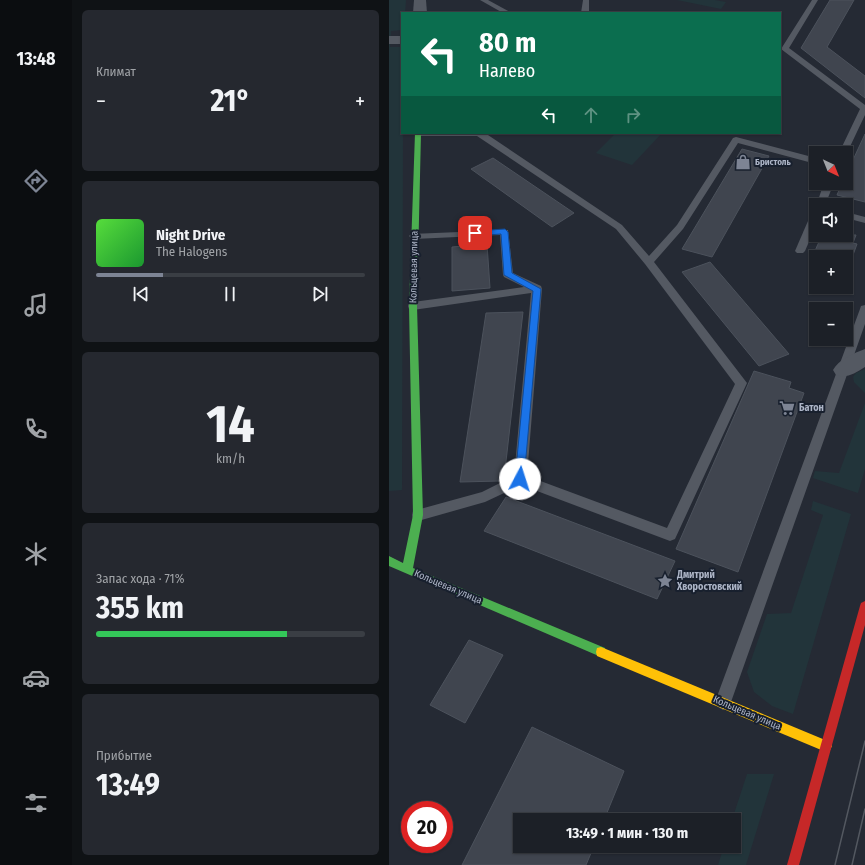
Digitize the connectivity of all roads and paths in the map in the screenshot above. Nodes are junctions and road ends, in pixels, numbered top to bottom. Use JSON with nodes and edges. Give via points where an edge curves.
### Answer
{"nodes":[{"id":1,"x":420,"y":0,"type":"edge"},
{"id":2,"x":483,"y":0,"type":"edge"},
{"id":3,"x":586,"y":0,"type":"edge"},
{"id":4,"x":815,"y":0,"type":"edge"},
{"id":5,"x":420,"y":12,"type":"edge"},
{"id":6,"x":506,"y":12,"type":"edge"},
{"id":7,"x":585,"y":12,"type":"edge"},
{"id":8,"x":389,"y":40,"type":"edge"},
{"id":9,"x":401,"y":40,"type":"edge"},
{"id":10,"x":782,"y":49,"type":"edge"},
{"id":11,"x":418,"y":134,"type":"edge"},
{"id":12,"x":480,"y":134,"type":"edge"},
{"id":13,"x":846,"y":146,"type":"edge"},
{"id":14,"x":809,"y":159,"type":"edge"},
{"id":15,"x":853,"y":217,"type":"edge"},
{"id":16,"x":865,"y":220,"type":"edge"},
{"id":17,"x":809,"y":230,"type":"edge"},
{"id":18,"x":414,"y":236,"type":"junction"},
{"id":19,"x":800,"y":251,"type":"dead end"},
{"id":20,"x":649,"y":262,"type":"junction"},
{"id":21,"x":537,"y":289,"type":"junction"},
{"id":22,"x":413,"y":306,"type":"junction"},
{"id":23,"x":865,"y":309,"type":"edge"},
{"id":24,"x":865,"y":357,"type":"edge"},
{"id":25,"x":843,"y":370,"type":"junction"},
{"id":26,"x":520,"y":479,"type":"junction"},
{"id":27,"x":418,"y":515,"type":"junction"},
{"id":28,"x":389,"y":561,"type":"edge"},
{"id":29,"x":407,"y":570,"type":"junction"},
{"id":30,"x":865,"y":606,"type":"edge"},
{"id":31,"x":723,"y":702,"type":"junction"},
{"id":32,"x":826,"y":746,"type":"junction"},
{"id":33,"x":793,"y":865,"type":"edge"}],
"edges":[{"from":1,"to":5,"type":"street"},
{"from":2,"to":6,"type":"lane"},
{"from":3,"to":7,"type":"lane"},
{"from":4,"to":10,"type":"lane"},
{"from":8,"to":9,"type":"street"},
{"from":10,"to":13,"type":"lane","via":[[864,108]]},
{"from":11,"to":18,"type":"main road","name":"Кольцевая улица"},
{"from":12,"to":20,"type":"lane","via":[[619,227]]},
{"from":14,"to":20,"type":"lane","via":[[736,140],[680,226]]},
{"from":15,"to":16,"type":"lane"},
{"from":17,"to":19,"type":"lane"},
{"from":18,"to":21,"type":"lane","via":[[505,232],[508,275]]},
{"from":18,"to":22,"type":"main road","name":"Кольцевая улица"},
{"from":20,"to":26,"type":"lane","via":[[741,383],[669,535]]},
{"from":21,"to":22,"type":"lane"},
{"from":21,"to":26,"type":"lane"},
{"from":22,"to":27,"type":"main road","name":"Кольцевая улица"},
{"from":23,"to":25,"type":"lane"},
{"from":24,"to":25,"type":"street"},
{"from":25,"to":31,"type":"lane"},
{"from":26,"to":27,"type":"lane","via":[[485,497]]},
{"from":27,"to":29,"type":"main road","name":"Кольцевая улица"},
{"from":28,"to":29,"type":"main road"},
{"from":29,"to":31,"type":"main road","name":"Кольцевая улица"},
{"from":30,"to":32,"type":"main road"},
{"from":31,"to":32,"type":"main road","name":"Кольцевая улица"},
{"from":32,"to":33,"type":"main road"}]}
